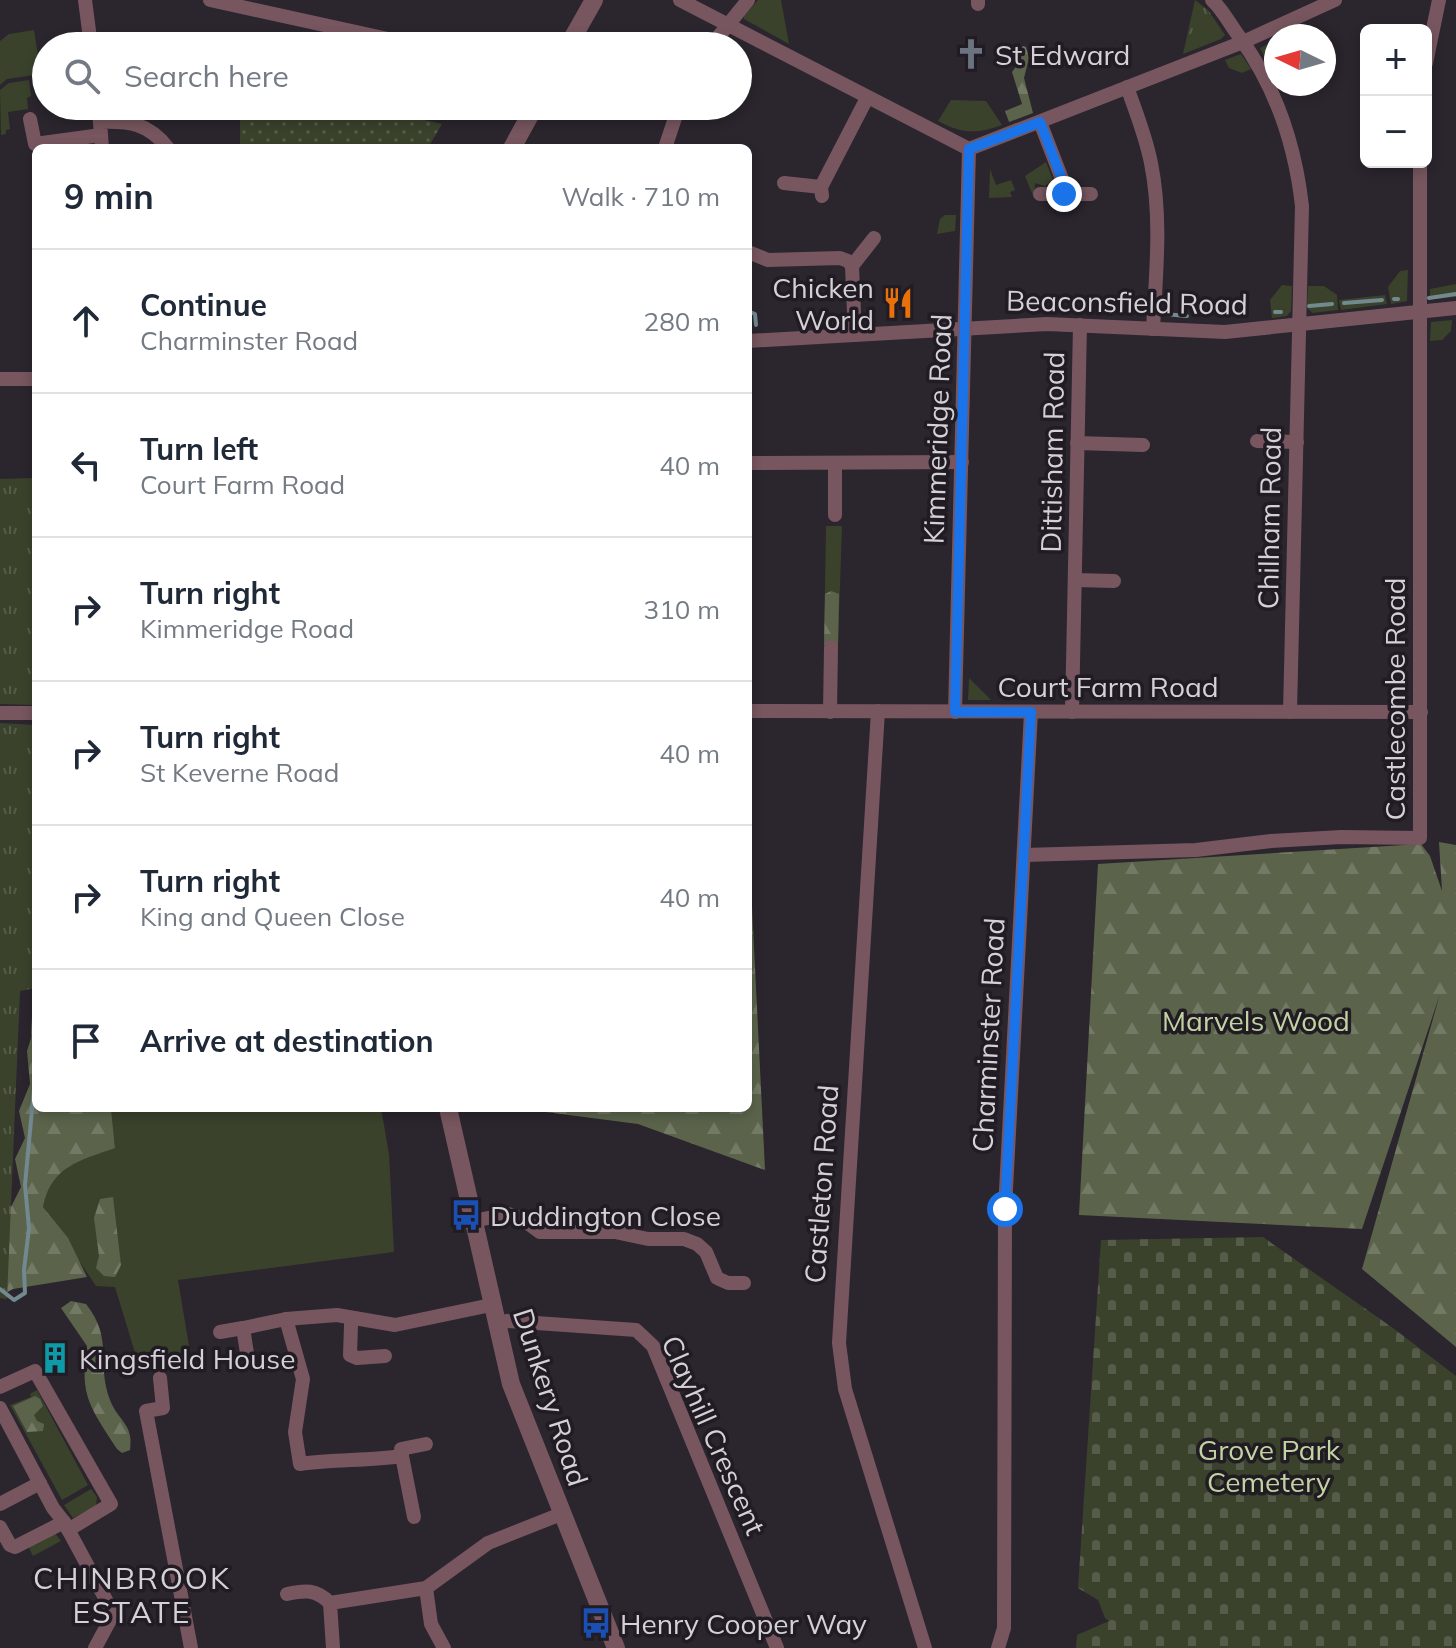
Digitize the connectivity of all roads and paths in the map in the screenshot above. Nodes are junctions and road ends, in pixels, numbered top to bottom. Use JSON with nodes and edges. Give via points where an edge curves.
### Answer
{"nodes":[{"id":1,"x":85,"y":0,"type":"edge"},
{"id":2,"x":210,"y":0,"type":"edge"},
{"id":3,"x":594,"y":0,"type":"edge"},
{"id":4,"x":680,"y":0,"type":"edge"},
{"id":5,"x":748,"y":0,"type":"edge"},
{"id":6,"x":1212,"y":0,"type":"edge"},
{"id":7,"x":1335,"y":0,"type":"edge"},
{"id":8,"x":1439,"y":0,"type":"edge"},
{"id":9,"x":726,"y":25,"type":"junction"},
{"id":10,"x":89,"y":32,"type":"edge"},
{"id":11,"x":356,"y":32,"type":"edge"},
{"id":12,"x":576,"y":32,"type":"edge"},
{"id":13,"x":721,"y":32,"type":"edge"},
{"id":14,"x":740,"y":32,"type":"edge"},
{"id":15,"x":1432,"y":34,"type":"edge"},
{"id":16,"x":752,"y":38,"type":"edge"},
{"id":17,"x":1243,"y":42,"type":"junction"},
{"id":18,"x":1127,"y":87,"type":"junction"},
{"id":19,"x":867,"y":98,"type":"junction"},
{"id":20,"x":30,"y":119,"type":"dead end"},
{"id":21,"x":527,"y":120,"type":"edge"},
{"id":22,"x":674,"y":120,"type":"edge"},
{"id":23,"x":1040,"y":122,"type":"junction"},
{"id":24,"x":101,"y":135,"type":"edge"},
{"id":25,"x":165,"y":144,"type":"edge"},
{"id":26,"x":514,"y":144,"type":"edge"},
{"id":27,"x":666,"y":144,"type":"edge"},
{"id":28,"x":969,"y":149,"type":"junction"},
{"id":29,"x":1420,"y":168,"type":"edge"},
{"id":30,"x":784,"y":183,"type":"dead end"},
{"id":31,"x":1040,"y":194,"type":"dead end"},
{"id":32,"x":1064,"y":194,"type":"junction"},
{"id":33,"x":1091,"y":194,"type":"dead end"},
{"id":34,"x":874,"y":238,"type":"dead end"},
{"id":35,"x":752,"y":254,"type":"edge"},
{"id":36,"x":846,"y":262,"type":"junction"},
{"id":37,"x":1456,"y":308,"type":"edge"},
{"id":38,"x":1419,"y":312,"type":"junction"},
{"id":39,"x":1080,"y":325,"type":"junction"},
{"id":40,"x":1300,"y":325,"type":"junction"},
{"id":41,"x":966,"y":328,"type":"junction"},
{"id":42,"x":1153,"y":329,"type":"junction"},
{"id":43,"x":855,"y":335,"type":"junction"},
{"id":44,"x":752,"y":341,"type":"edge"},
{"id":45,"x":0,"y":379,"type":"edge"},
{"id":46,"x":32,"y":379,"type":"edge"},
{"id":47,"x":1257,"y":441,"type":"dead end"},
{"id":48,"x":1297,"y":442,"type":"junction"},
{"id":49,"x":1077,"y":443,"type":"junction"},
{"id":50,"x":1143,"y":445,"type":"dead end"},
{"id":51,"x":962,"y":462,"type":"junction"},
{"id":52,"x":752,"y":463,"type":"edge"},
{"id":53,"x":835,"y":463,"type":"junction"},
{"id":54,"x":835,"y":515,"type":"dead end"},
{"id":55,"x":1075,"y":580,"type":"junction"},
{"id":56,"x":1114,"y":581,"type":"dead end"},
{"id":57,"x":831,"y":647,"type":"dead end"},
{"id":58,"x":752,"y":711,"type":"edge"},
{"id":59,"x":878,"y":711,"type":"junction"},
{"id":60,"x":830,"y":712,"type":"junction"},
{"id":61,"x":955,"y":712,"type":"junction"},
{"id":62,"x":1031,"y":712,"type":"junction"},
{"id":63,"x":1072,"y":712,"type":"junction"},
{"id":64,"x":1290,"y":712,"type":"junction"},
{"id":65,"x":1421,"y":712,"type":"junction"},
{"id":66,"x":0,"y":713,"type":"edge"},
{"id":67,"x":32,"y":713,"type":"edge"},
{"id":68,"x":1024,"y":855,"type":"junction"},
{"id":69,"x":449,"y":1112,"type":"edge"},
{"id":70,"x":473,"y":1221,"type":"junction"},
{"id":71,"x":744,"y":1283,"type":"dead end"},
{"id":72,"x":494,"y":1314,"type":"junction"},
{"id":73,"x":354,"y":1318,"type":"junction"},
{"id":74,"x":286,"y":1319,"type":"junction"},
{"id":75,"x":243,"y":1328,"type":"junction"},
{"id":76,"x":220,"y":1332,"type":"dead end"},
{"id":77,"x":247,"y":1353,"type":"dead end"},
{"id":78,"x":385,"y":1356,"type":"dead end"},
{"id":79,"x":160,"y":1378,"type":"dead end"},
{"id":80,"x":0,"y":1387,"type":"edge"},
{"id":81,"x":0,"y":1408,"type":"edge"},
{"id":82,"x":426,"y":1444,"type":"dead end"},
{"id":83,"x":402,"y":1449,"type":"junction"},
{"id":84,"x":40,"y":1483,"type":"junction"},
{"id":85,"x":0,"y":1504,"type":"edge"},
{"id":86,"x":561,"y":1514,"type":"junction"},
{"id":87,"x":414,"y":1517,"type":"dead end"},
{"id":88,"x":66,"y":1526,"type":"junction"},
{"id":89,"x":0,"y":1527,"type":"edge"},
{"id":90,"x":426,"y":1588,"type":"junction"},
{"id":91,"x":287,"y":1594,"type":"dead end"},
{"id":92,"x":330,"y":1603,"type":"junction"},
{"id":93,"x":95,"y":1648,"type":"edge"},
{"id":94,"x":191,"y":1648,"type":"edge"},
{"id":95,"x":333,"y":1648,"type":"edge"},
{"id":96,"x":444,"y":1648,"type":"edge"},
{"id":97,"x":616,"y":1648,"type":"edge"},
{"id":98,"x":777,"y":1648,"type":"edge"},
{"id":99,"x":925,"y":1648,"type":"edge"},
{"id":100,"x":998,"y":1648,"type":"edge"}],
"edges":[{"from":1,"to":10,"type":"street"},
{"from":2,"to":11,"type":"street"},
{"from":3,"to":12,"type":"street"},
{"from":4,"to":9,"type":"street"},
{"from":5,"to":9,"type":"street"},
{"from":6,"to":17,"type":"street","name":"Chilham Road"},
{"from":7,"to":17,"type":"street"},
{"from":8,"to":15,"type":"street"},
{"from":9,"to":13,"type":"street"},
{"from":9,"to":14,"type":"street"},
{"from":16,"to":19,"type":"street"},
{"from":17,"to":18,"type":"street"},
{"from":17,"to":40,"type":"street","name":"Chilham Road","via":[[1278,104],[1298,176],[1303,217]]},
{"from":18,"to":23,"type":"street"},
{"from":18,"to":42,"type":"street","via":[[1151,163],[1156,204]]},
{"from":19,"to":28,"type":"street"},
{"from":19,"to":30,"type":"street","via":[[822,192]]},
{"from":20,"to":24,"type":"street","via":[[35,144]]},
{"from":21,"to":26,"type":"street"},
{"from":22,"to":27,"type":"street"},
{"from":23,"to":28,"type":"street"},
{"from":23,"to":32,"type":"street"},
{"from":24,"to":25,"type":"street","via":[[127,121]]},
{"from":28,"to":41,"type":"street","name":"Kimmeridge Road"},
{"from":29,"to":38,"type":"street","name":"Castlecombe Road"},
{"from":31,"to":32,"type":"street"},
{"from":32,"to":33,"type":"street"},
{"from":34,"to":36,"type":"street"},
{"from":35,"to":36,"type":"street","via":[[768,260]]},
{"from":36,"to":43,"type":"street"},
{"from":37,"to":38,"type":"street","name":"Beaconsfield Road"},
{"from":38,"to":40,"type":"street","name":"Beaconsfield Road"},
{"from":38,"to":65,"type":"street","name":"Castlecombe Road"},
{"from":39,"to":41,"type":"street","name":"Beaconsfield Road"},
{"from":39,"to":42,"type":"street","name":"Beaconsfield Road"},
{"from":39,"to":49,"type":"street","name":"Dittisham Road"},
{"from":40,"to":42,"type":"street","name":"Beaconsfield Road","via":[[1225,332]]},
{"from":40,"to":48,"type":"street","name":"Chilham Road"},
{"from":41,"to":43,"type":"street","name":"Beaconsfield Road"},
{"from":41,"to":51,"type":"street","name":"Kimmeridge Road"},
{"from":43,"to":44,"type":"street","name":"Beaconsfield Road"},
{"from":45,"to":46,"type":"street"},
{"from":47,"to":48,"type":"street"},
{"from":48,"to":64,"type":"street","name":"Chilham Road"},
{"from":49,"to":50,"type":"street"},
{"from":49,"to":55,"type":"street","name":"Dittisham Road"},
{"from":51,"to":53,"type":"street"},
{"from":51,"to":61,"type":"street","name":"Kimmeridge Road"},
{"from":52,"to":53,"type":"street"},
{"from":53,"to":54,"type":"street"},
{"from":55,"to":56,"type":"street","name":"Dittisham Road"},
{"from":55,"to":63,"type":"street","name":"Dittisham Road"},
{"from":57,"to":60,"type":"street"},
{"from":58,"to":60,"type":"street","name":"Court Farm Road"},
{"from":59,"to":60,"type":"street","name":"Court Farm Road"},
{"from":59,"to":61,"type":"street","name":"Court Farm Road"},
{"from":59,"to":99,"type":"street","name":"Castleton Road","via":[[839,1343],[845,1389]]},
{"from":61,"to":62,"type":"street","name":"Court Farm Road"},
{"from":62,"to":63,"type":"street","name":"Court Farm Road"},
{"from":62,"to":68,"type":"street","name":"Charminster Road"},
{"from":63,"to":64,"type":"street","name":"Court Farm Road"},
{"from":64,"to":65,"type":"street","name":"Court Farm Road"},
{"from":65,"to":68,"type":"street","name":"Castlecombe Road","via":[[1420,838],[1341,837],[1196,850]]},
{"from":66,"to":67,"type":"street"},
{"from":68,"to":100,"type":"street","name":"Charminster Road","via":[[1005,1209],[1005,1604]]},
{"from":69,"to":70,"type":"street","name":"Dunkery Road"},
{"from":70,"to":71,"type":"street","via":[[508,1214],[540,1232],[684,1239],[706,1252],[717,1278]]},
{"from":70,"to":72,"type":"street","name":"Dunkery Road"},
{"from":72,"to":73,"type":"street","name":"Clayhill Crescent","via":[[395,1325]]},
{"from":72,"to":86,"type":"street","name":"Dunkery Road","via":[[511,1384]]},
{"from":72,"to":98,"type":"street","name":"Clayhill Crescent","via":[[507,1321],[636,1330],[653,1346]]},
{"from":73,"to":74,"type":"street","name":"Clayhill Crescent"},
{"from":73,"to":78,"type":"street","via":[[350,1355]]},
{"from":74,"to":75,"type":"street","name":"Clayhill Crescent"},
{"from":74,"to":83,"type":"street","via":[[303,1379],[295,1432],[300,1464],[373,1461]]},
{"from":75,"to":76,"type":"street","name":"Clayhill Crescent"},
{"from":75,"to":77,"type":"street"},
{"from":79,"to":94,"type":"street","via":[[163,1408],[146,1411]]},
{"from":80,"to":88,"type":"street","via":[[35,1371],[111,1504]]},
{"from":81,"to":84,"type":"street"},
{"from":82,"to":83,"type":"street"},
{"from":83,"to":87,"type":"street"},
{"from":84,"to":85,"type":"street"},
{"from":84,"to":88,"type":"street"},
{"from":86,"to":90,"type":"street","via":[[488,1543]]},
{"from":86,"to":97,"type":"street","name":"Dunkery Road"},
{"from":88,"to":89,"type":"street","via":[[15,1547]]},
{"from":88,"to":93,"type":"street","via":[[111,1609]]},
{"from":90,"to":92,"type":"street"},
{"from":90,"to":96,"type":"street","via":[[431,1624]]},
{"from":91,"to":92,"type":"street","via":[[306,1590]]},
{"from":92,"to":95,"type":"street"}]}
